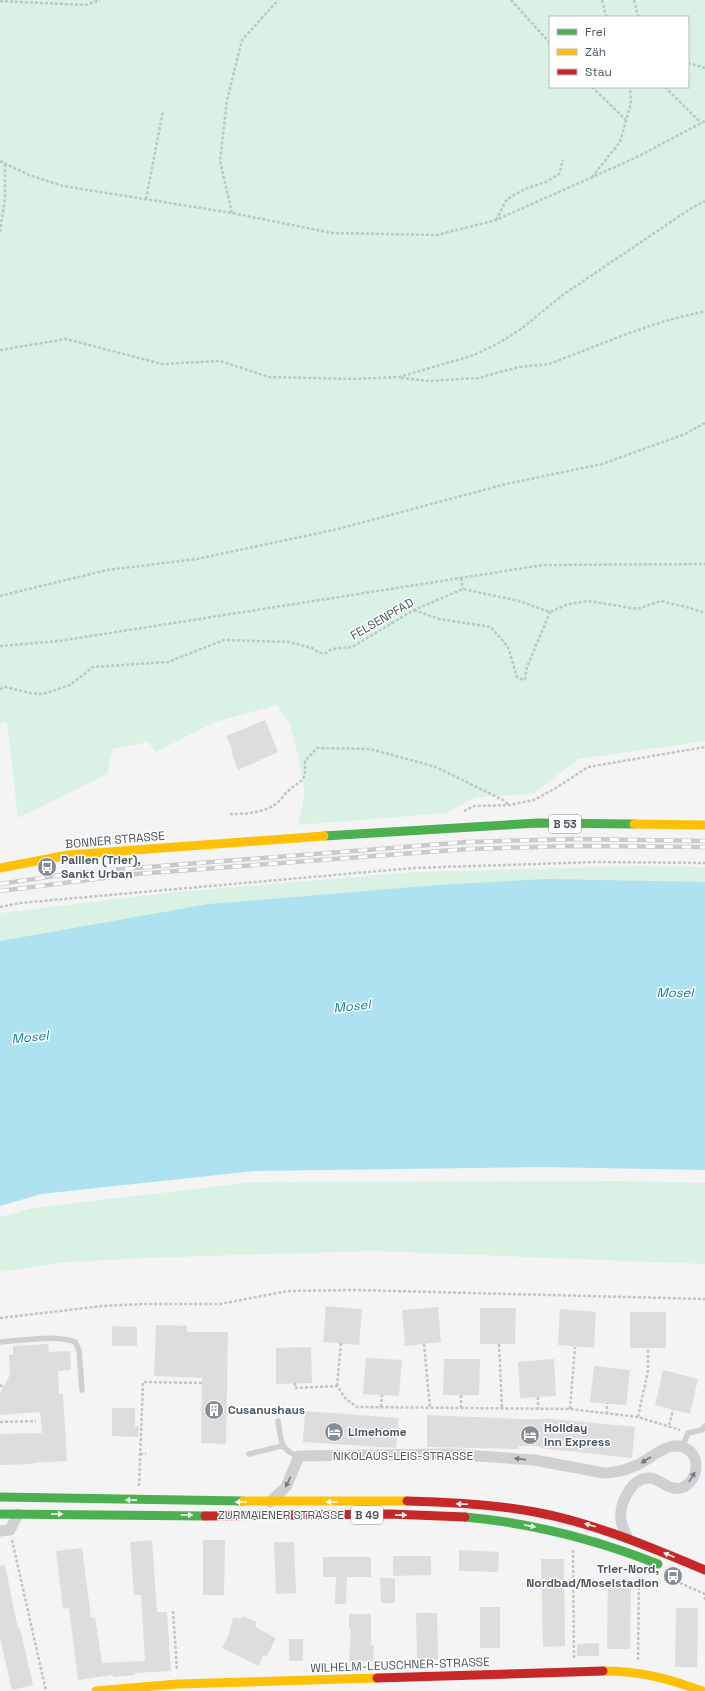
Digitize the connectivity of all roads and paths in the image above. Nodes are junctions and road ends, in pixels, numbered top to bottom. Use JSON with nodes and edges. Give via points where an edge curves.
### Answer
{"nodes":[{"id":1,"x":51,"y":0,"type":"edge"},
{"id":2,"x":100,"y":0,"type":"edge"},
{"id":3,"x":278,"y":0,"type":"edge"},
{"id":4,"x":511,"y":0,"type":"edge"},
{"id":5,"x":602,"y":0,"type":"edge"},
{"id":6,"x":634,"y":0,"type":"edge"},
{"id":7,"x":0,"y":1,"type":"edge"},
{"id":8,"x":48,"y":3,"type":"junction"},
{"id":9,"x":606,"y":16,"type":"edge"},
{"id":10,"x":638,"y":16,"type":"edge"},
{"id":11,"x":549,"y":42,"type":"edge"},
{"id":12,"x":689,"y":63,"type":"edge"},
{"id":13,"x":705,"y":68,"type":"edge"},
{"id":14,"x":593,"y":88,"type":"edge"},
{"id":15,"x":630,"y":88,"type":"edge"},
{"id":16,"x":666,"y":88,"type":"edge"},
{"id":17,"x":163,"y":112,"type":"dead end"},
{"id":18,"x":626,"y":120,"type":"junction"},
{"id":19,"x":705,"y":121,"type":"edge"},
{"id":20,"x":701,"y":123,"type":"junction"},
{"id":21,"x":563,"y":160,"type":"dead end"},
{"id":22,"x":0,"y":161,"type":"edge"},
{"id":23,"x":5,"y":163,"type":"junction"},
{"id":24,"x":591,"y":178,"type":"junction"},
{"id":25,"x":146,"y":199,"type":"junction"},
{"id":26,"x":705,"y":201,"type":"edge"},
{"id":27,"x":232,"y":213,"type":"junction"},
{"id":28,"x":496,"y":220,"type":"junction"},
{"id":29,"x":0,"y":232,"type":"edge"},
{"id":30,"x":705,"y":311,"type":"edge"},
{"id":31,"x":0,"y":350,"type":"edge"},
{"id":32,"x":398,"y":377,"type":"junction"},
{"id":33,"x":705,"y":423,"type":"edge"},
{"id":34,"x":705,"y":564,"type":"edge"},
{"id":35,"x":461,"y":578,"type":"junction"},
{"id":36,"x":463,"y":589,"type":"junction"},
{"id":37,"x":0,"y":596,"type":"edge"},
{"id":38,"x":414,"y":610,"type":"junction"},
{"id":39,"x":550,"y":612,"type":"junction"},
{"id":40,"x":705,"y":613,"type":"edge"},
{"id":41,"x":0,"y":646,"type":"edge"},
{"id":42,"x":0,"y":689,"type":"edge"},
{"id":43,"x":705,"y":747,"type":"edge"},
{"id":44,"x":508,"y":805,"type":"junction"},
{"id":45,"x":230,"y":814,"type":"dead end"},
{"id":46,"x":705,"y":825,"type":"edge"},
{"id":47,"x":461,"y":827,"type":"junction"},
{"id":48,"x":705,"y":863,"type":"edge"},
{"id":49,"x":0,"y":868,"type":"edge"},
{"id":50,"x":0,"y":907,"type":"edge"},
{"id":51,"x":705,"y":1299,"type":"edge"},
{"id":52,"x":0,"y":1318,"type":"edge"},
{"id":53,"x":0,"y":1342,"type":"edge"},
{"id":54,"x":342,"y":1343,"type":"dead end"},
{"id":55,"x":424,"y":1344,"type":"dead end"},
{"id":56,"x":499,"y":1344,"type":"dead end"},
{"id":57,"x":575,"y":1347,"type":"dead end"},
{"id":58,"x":648,"y":1348,"type":"dead end"},
{"id":59,"x":202,"y":1383,"type":"dead end"},
{"id":60,"x":295,"y":1383,"type":"dead end"},
{"id":61,"x":337,"y":1386,"type":"junction"},
{"id":62,"x":82,"y":1390,"type":"dead end"},
{"id":63,"x":382,"y":1395,"type":"dead end"},
{"id":64,"x":461,"y":1395,"type":"dead end"},
{"id":65,"x":538,"y":1397,"type":"dead end"},
{"id":66,"x":607,"y":1403,"type":"dead end"},
{"id":67,"x":381,"y":1407,"type":"junction"},
{"id":68,"x":430,"y":1408,"type":"junction"},
{"id":69,"x":461,"y":1409,"type":"junction"},
{"id":70,"x":502,"y":1409,"type":"junction"},
{"id":71,"x":538,"y":1409,"type":"junction"},
{"id":72,"x":570,"y":1409,"type":"junction"},
{"id":73,"x":673,"y":1410,"type":"dead end"},
{"id":74,"x":607,"y":1414,"type":"junction"},
{"id":75,"x":638,"y":1417,"type":"junction"},
{"id":76,"x":36,"y":1421,"type":"dead end"},
{"id":77,"x":278,"y":1421,"type":"dead end"},
{"id":78,"x":0,"y":1422,"type":"edge"},
{"id":79,"x":669,"y":1425,"type":"junction"},
{"id":80,"x":705,"y":1426,"type":"edge"},
{"id":81,"x":688,"y":1433,"type":"junction"},
{"id":82,"x":282,"y":1446,"type":"junction"},
{"id":83,"x":682,"y":1447,"type":"junction"},
{"id":84,"x":140,"y":1454,"type":"junction"},
{"id":85,"x":146,"y":1454,"type":"dead end"},
{"id":86,"x":249,"y":1454,"type":"dead end"},
{"id":87,"x":299,"y":1456,"type":"junction"},
{"id":88,"x":138,"y":1490,"type":"dead end"},
{"id":89,"x":0,"y":1497,"type":"edge"},
{"id":90,"x":270,"y":1502,"type":"junction"},
{"id":91,"x":0,"y":1514,"type":"edge"},
{"id":92,"x":18,"y":1514,"type":"junction"},
{"id":93,"x":5,"y":1531,"type":"edge"},
{"id":94,"x":627,"y":1537,"type":"junction"},
{"id":95,"x":573,"y":1544,"type":"dead end"},
{"id":96,"x":638,"y":1555,"type":"junction"},
{"id":97,"x":669,"y":1568,"type":"dead end"},
{"id":98,"x":705,"y":1570,"type":"edge"},
{"id":99,"x":664,"y":1576,"type":"dead end"},
{"id":100,"x":705,"y":1594,"type":"edge"},
{"id":101,"x":705,"y":1600,"type":"edge"},
{"id":102,"x":173,"y":1610,"type":"dead end"},
{"id":103,"x":575,"y":1671,"type":"junction"},
{"id":104,"x":638,"y":1672,"type":"junction"},
{"id":105,"x":178,"y":1684,"type":"junction"},
{"id":106,"x":46,"y":1691,"type":"edge"},
{"id":107,"x":96,"y":1691,"type":"edge"},
{"id":108,"x":702,"y":1691,"type":"edge"}],
"edges":[{"from":1,"to":8,"type":"path"},
{"from":2,"to":8,"type":"path","via":[[85,5]]},
{"from":3,"to":27,"type":"path","via":[[242,40],[226,100],[220,161]]},
{"from":4,"to":11,"type":"path"},
{"from":5,"to":9,"type":"path"},
{"from":6,"to":10,"type":"path"},
{"from":7,"to":8,"type":"path"},
{"from":12,"to":13,"type":"path"},
{"from":14,"to":18,"type":"path"},
{"from":15,"to":18,"type":"path","via":[[631,103]]},
{"from":16,"to":20,"type":"path"},
{"from":17,"to":25,"type":"path"},
{"from":18,"to":24,"type":"path","via":[[620,142]]},
{"from":19,"to":20,"type":"path"},
{"from":20,"to":24,"type":"path"},
{"from":21,"to":28,"type":"path","via":[[559,174],[507,199]]},
{"from":22,"to":23,"type":"path"},
{"from":23,"to":25,"type":"path","via":[[29,175],[63,186]]},
{"from":23,"to":29,"type":"path","via":[[5,198]]},
{"from":24,"to":28,"type":"path"},
{"from":25,"to":27,"type":"path"},
{"from":26,"to":32,"type":"path","via":[[564,294],[521,329],[499,343],[474,355]]},
{"from":27,"to":28,"type":"path","via":[[332,233],[437,235]]},
{"from":30,"to":32,"type":"path","via":[[632,332],[549,364],[519,367],[478,378],[429,381]]},
{"from":31,"to":32,"type":"path","via":[[66,339],[162,364],[220,361],[268,377]]},
{"from":33,"to":37,"type":"path","via":[[685,434],[602,464],[506,484],[338,529],[197,559],[107,570]]},
{"from":34,"to":35,"type":"path","via":[[543,564]]},
{"from":35,"to":36,"type":"path"},
{"from":35,"to":41,"type":"path","via":[[59,641]]},
{"from":36,"to":38,"type":"path","name":"FELSENPFAD"},
{"from":36,"to":39,"type":"path","via":[[519,601]]},
{"from":38,"to":39,"type":"path","via":[[440,619],[491,627],[508,647],[517,677],[523,680]]},
{"from":38,"to":42,"type":"path","name":"FELSENPFAD","via":[[352,647],[332,649],[326,653],[289,642],[224,640],[168,662],[93,667],[70,685],[43,694],[5,687]]},
{"from":39,"to":40,"type":"path","via":[[568,604],[589,601],[637,608],[661,601]]},
{"from":43,"to":44,"type":"path","via":[[588,767],[534,800]]},
{"from":44,"to":45,"type":"path","via":[[503,800],[436,767],[370,749],[317,748],[305,761],[304,778],[284,794],[279,802],[248,814]]},
{"from":44,"to":47,"type":"path","via":[[474,806],[465,810],[461,816]]},
{"from":46,"to":47,"type":"main road","number":"B 53","via":[[538,824]]},
{"from":47,"to":49,"type":"main road","name":"BONNER STRASSE","number":"B 53","via":[[68,855]]},
{"from":48,"to":50,"type":"path","via":[[597,862],[413,868],[18,903]]},
{"from":51,"to":52,"type":"path","via":[[370,1290],[288,1291],[220,1304],[102,1306]]},
{"from":53,"to":62,"type":"lane","via":[[68,1339],[75,1342],[79,1350]]},
{"from":54,"to":61,"type":"path"},
{"from":55,"to":68,"type":"path"},
{"from":56,"to":70,"type":"path"},
{"from":57,"to":72,"type":"path"},
{"from":58,"to":75,"type":"path","via":[[648,1371]]},
{"from":59,"to":84,"type":"path","via":[[143,1382]]},
{"from":60,"to":61,"type":"path","via":[[295,1388]]},
{"from":61,"to":67,"type":"path","via":[[346,1399],[357,1407]]},
{"from":63,"to":67,"type":"path"},
{"from":64,"to":69,"type":"path"},
{"from":65,"to":71,"type":"path"},
{"from":66,"to":74,"type":"path"},
{"from":67,"to":68,"type":"path"},
{"from":68,"to":69,"type":"path"},
{"from":69,"to":70,"type":"path"},
{"from":70,"to":71,"type":"path"},
{"from":71,"to":72,"type":"path"},
{"from":72,"to":74,"type":"path"},
{"from":73,"to":79,"type":"path"},
{"from":74,"to":75,"type":"path"},
{"from":75,"to":79,"type":"path"},
{"from":76,"to":78,"type":"path"},
{"from":77,"to":82,"type":"lane"},
{"from":79,"to":81,"type":"path"},
{"from":80,"to":81,"type":"lane","via":[[702,1430]]},
{"from":81,"to":83,"type":"lane"},
{"from":82,"to":86,"type":"lane"},
{"from":82,"to":87,"type":"lane","via":[[290,1454]]},
{"from":83,"to":87,"type":"street","name":"NIKOLAUS-LEIS-STRASSE","one_way":true,"via":[[668,1448],[639,1464],[614,1473],[534,1460],[450,1454]]},
{"from":94,"to":83,"type":"street","one_way":true,"via":[[621,1519],[621,1509],[624,1499],[634,1485],[652,1478],[669,1487],[680,1488],[691,1480],[697,1467],[696,1460],[690,1451]]},
{"from":84,"to":85,"type":"path"},
{"from":84,"to":88,"type":"path"},
{"from":87,"to":90,"type":"street","one_way":true,"via":[[286,1487]]},
{"from":90,"to":89,"type":"main road","name":"ZURMAIENER STRASSE","number":"B 49","one_way":true},
{"from":94,"to":90,"type":"main road","name":"ZURMAIENER STRASSE","number":"B 49","one_way":true,"via":[[563,1518],[487,1506],[444,1503]]},
{"from":91,"to":92,"type":"main road","number":"B 49"},
{"from":92,"to":93,"type":"street"},
{"from":92,"to":96,"type":"main road","name":"ZURMAIENER STRASSE","number":"B 49","one_way":true,"via":[[431,1515],[510,1522],[564,1532]]},
{"from":93,"to":106,"type":"path"},
{"from":98,"to":94,"type":"main road","name":"ZURMAIENER STRASSE","number":"B 49","one_way":true},
{"from":95,"to":103,"type":"path"},
{"from":96,"to":97,"type":"main road","name":"ZURMAIENER STRASSE","number":"B 49"},
{"from":96,"to":104,"type":"path"},
{"from":99,"to":100,"type":"path"},
{"from":100,"to":101,"type":"path"},
{"from":102,"to":105,"type":"path"},
{"from":103,"to":104,"type":"main road","name":"WILHELM-LEUSCHNER-STRASSE"},
{"from":103,"to":105,"type":"main road","name":"WILHELM-LEUSCHNER-STRASSE"},
{"from":104,"to":108,"type":"main road","name":"WILHELM-LEUSCHNER-STRASSE"},
{"from":105,"to":107,"type":"main road","name":"WILHELM-LEUSCHNER-STRASSE"}]}
